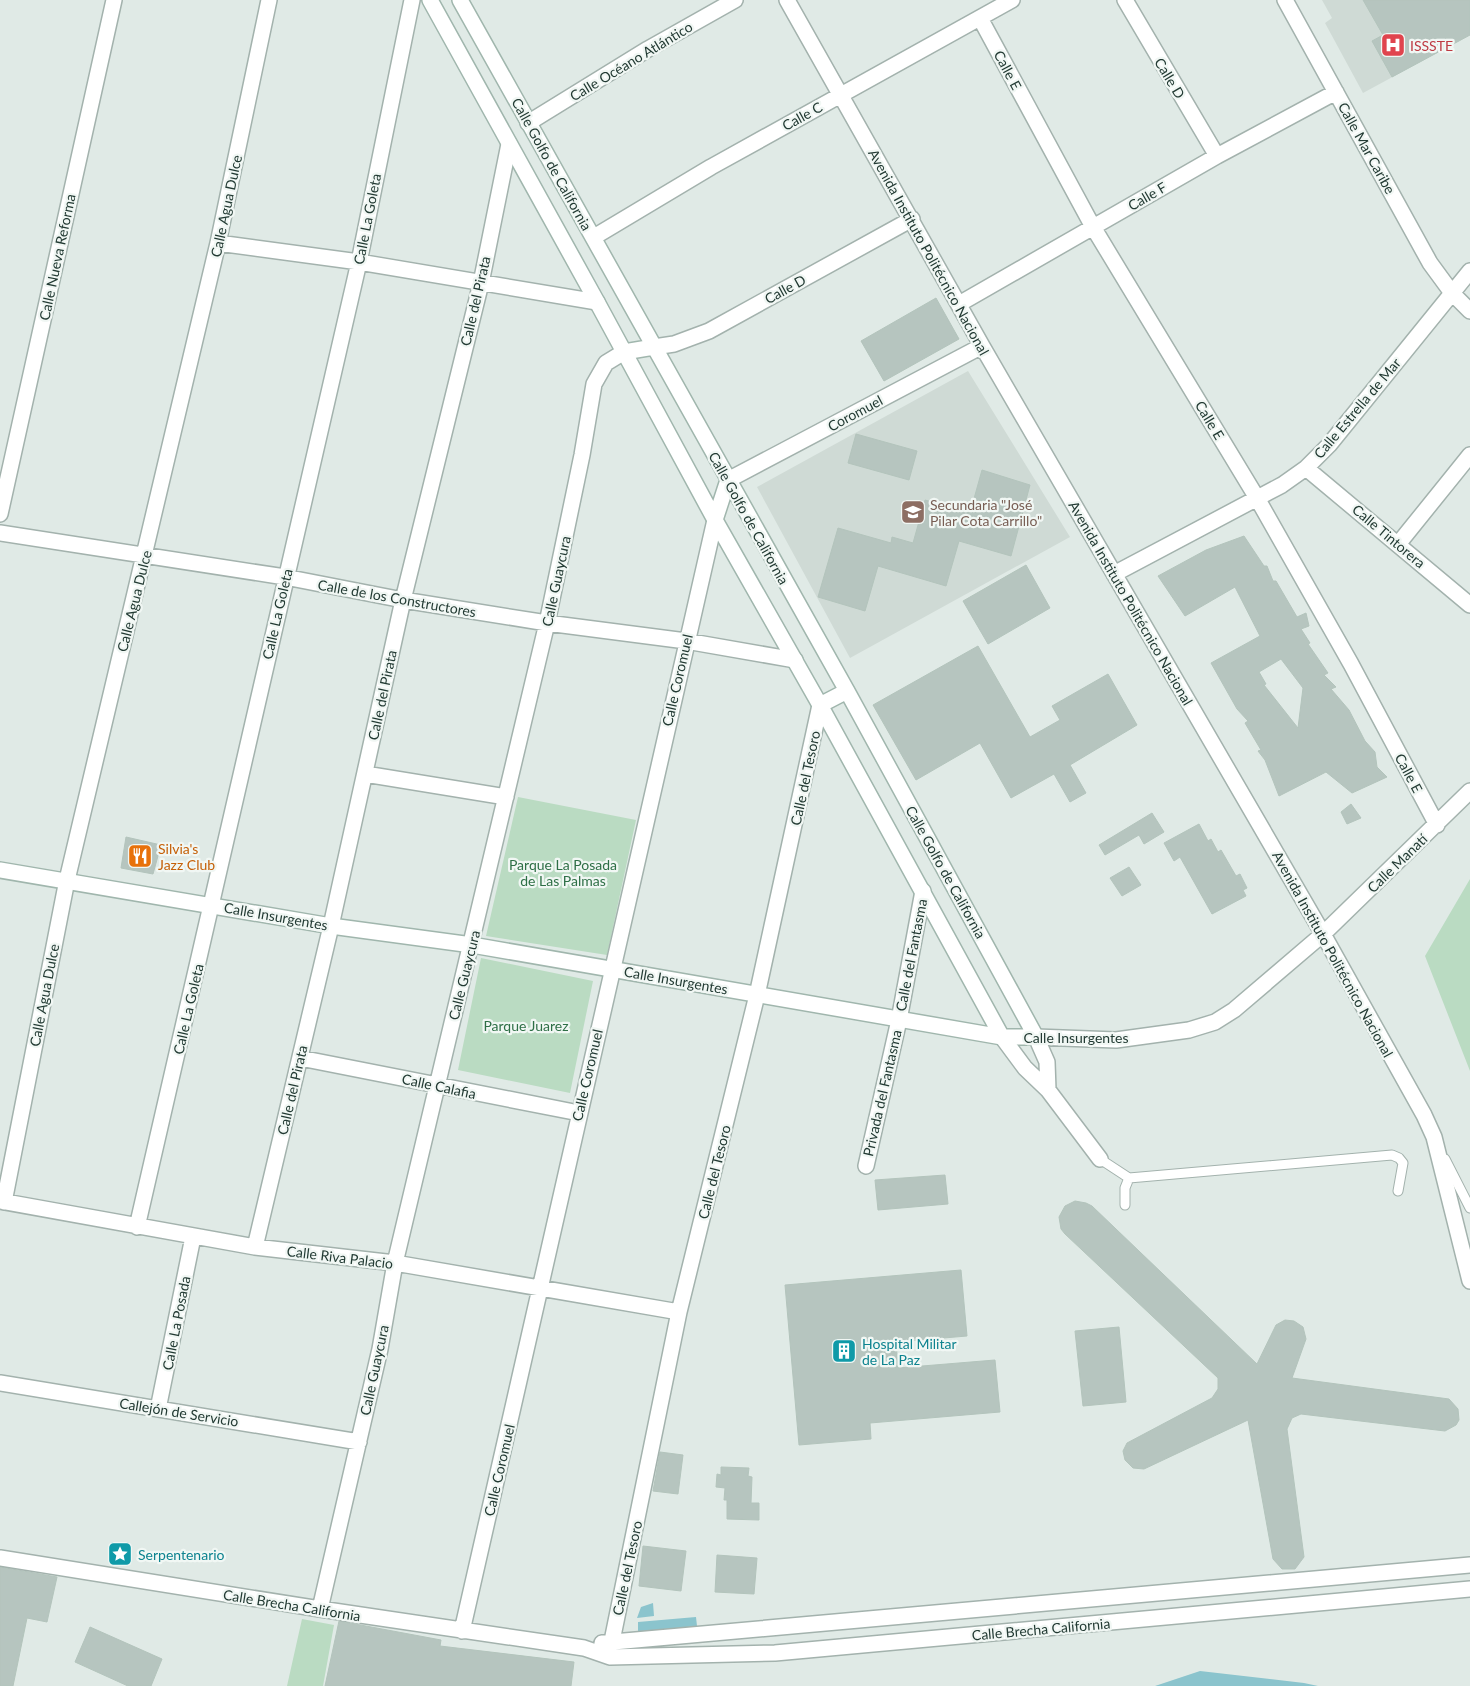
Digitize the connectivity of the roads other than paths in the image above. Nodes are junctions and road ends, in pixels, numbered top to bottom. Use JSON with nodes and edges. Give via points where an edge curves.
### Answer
{"nodes":[{"id":1,"x":114,"y":0,"type":"edge"},
{"id":2,"x":269,"y":0,"type":"edge"},
{"id":3,"x":412,"y":0,"type":"edge"},
{"id":4,"x":430,"y":0,"type":"edge"},
{"id":5,"x":460,"y":0,"type":"edge"},
{"id":6,"x":735,"y":0,"type":"edge"},
{"id":7,"x":787,"y":0,"type":"edge"},
{"id":8,"x":1012,"y":0,"type":"edge"},
{"id":9,"x":1125,"y":0,"type":"edge"},
{"id":10,"x":1289,"y":2,"type":"edge"},
{"id":11,"x":980,"y":18,"type":"junction"},
{"id":12,"x":1336,"y":92,"type":"junction"},
{"id":13,"x":841,"y":94,"type":"junction"},
{"id":14,"x":528,"y":124,"type":"junction"},
{"id":15,"x":509,"y":144,"type":"junction"},
{"id":16,"x":1218,"y":156,"type":"junction"},
{"id":17,"x":912,"y":219,"type":"junction"},
{"id":18,"x":1093,"y":227,"type":"junction"},
{"id":19,"x":594,"y":237,"type":"junction"},
{"id":20,"x":218,"y":243,"type":"junction"},
{"id":21,"x":359,"y":262,"type":"junction"},
{"id":22,"x":1470,"y":271,"type":"edge"},
{"id":23,"x":481,"y":282,"type":"junction"},
{"id":24,"x":1452,"y":293,"type":"junction"},
{"id":25,"x":598,"y":302,"type":"junction"},
{"id":26,"x":959,"y":304,"type":"junction"},
{"id":27,"x":1470,"y":311,"type":"edge"},
{"id":28,"x":654,"y":346,"type":"junction"},
{"id":29,"x":982,"y":346,"type":"junction"},
{"id":30,"x":624,"y":352,"type":"junction"},
{"id":31,"x":1470,"y":455,"type":"edge"},
{"id":32,"x":1306,"y":468,"type":"junction"},
{"id":33,"x":728,"y":480,"type":"junction"},
{"id":34,"x":1257,"y":498,"type":"junction"},
{"id":35,"x":0,"y":514,"type":"edge"},
{"id":36,"x":715,"y":520,"type":"junction"},
{"id":37,"x":0,"y":533,"type":"edge"},
{"id":38,"x":1399,"y":543,"type":"junction"},
{"id":39,"x":145,"y":555,"type":"junction"},
{"id":40,"x":1114,"y":574,"type":"junction"},
{"id":41,"x":285,"y":577,"type":"junction"},
{"id":42,"x":403,"y":600,"type":"junction"},
{"id":43,"x":1470,"y":604,"type":"edge"},
{"id":44,"x":547,"y":624,"type":"junction"},
{"id":45,"x":686,"y":641,"type":"junction"},
{"id":46,"x":795,"y":660,"type":"junction"},
{"id":47,"x":847,"y":691,"type":"junction"},
{"id":48,"x":820,"y":705,"type":"junction"},
{"id":49,"x":365,"y":774,"type":"junction"},
{"id":50,"x":1470,"y":791,"type":"edge"},
{"id":51,"x":506,"y":797,"type":"junction"},
{"id":52,"x":1437,"y":825,"type":"junction"},
{"id":53,"x":0,"y":870,"type":"edge"},
{"id":54,"x":66,"y":880,"type":"junction"},
{"id":55,"x":923,"y":891,"type":"junction"},
{"id":56,"x":211,"y":904,"type":"junction"},
{"id":57,"x":331,"y":926,"type":"junction"},
{"id":58,"x":1323,"y":934,"type":"junction"},
{"id":59,"x":472,"y":945,"type":"junction"},
{"id":60,"x":612,"y":969,"type":"junction"},
{"id":61,"x":757,"y":995,"type":"junction"},
{"id":62,"x":899,"y":1020,"type":"junction"},
{"id":63,"x":1002,"y":1037,"type":"junction"},
{"id":64,"x":1036,"y":1037,"type":"junction"},
{"id":65,"x":300,"y":1058,"type":"junction"},
{"id":66,"x":437,"y":1085,"type":"junction"},
{"id":67,"x":1048,"y":1090,"type":"junction"},
{"id":68,"x":579,"y":1112,"type":"junction"},
{"id":69,"x":1434,"y":1137,"type":"junction"},
{"id":70,"x":1100,"y":1159,"type":"joint"},
{"id":71,"x":866,"y":1166,"type":"dead end"},
{"id":72,"x":1129,"y":1178,"type":"junction"},
{"id":73,"x":1398,"y":1191,"type":"dead end"},
{"id":74,"x":2,"y":1202,"type":"edge"},
{"id":75,"x":1125,"y":1205,"type":"dead end"},
{"id":76,"x":1470,"y":1208,"type":"edge"},
{"id":77,"x":137,"y":1227,"type":"junction"},
{"id":78,"x":193,"y":1237,"type":"junction"},
{"id":79,"x":256,"y":1247,"type":"junction"},
{"id":80,"x":395,"y":1263,"type":"junction"},
{"id":81,"x":1470,"y":1281,"type":"edge"},
{"id":82,"x":540,"y":1287,"type":"junction"},
{"id":83,"x":679,"y":1312,"type":"junction"},
{"id":84,"x":0,"y":1383,"type":"edge"},
{"id":85,"x":158,"y":1409,"type":"junction"},
{"id":86,"x":359,"y":1442,"type":"junction"},
{"id":87,"x":0,"y":1558,"type":"edge"},
{"id":88,"x":1470,"y":1565,"type":"edge"},
{"id":89,"x":1470,"y":1589,"type":"edge"},
{"id":90,"x":320,"y":1609,"type":"junction"},
{"id":91,"x":462,"y":1631,"type":"junction"},
{"id":92,"x":612,"y":1641,"type":"junction"},
{"id":93,"x":584,"y":1648,"type":"junction"},
{"id":94,"x":610,"y":1658,"type":"junction"}],
"edges":[{"from":1,"to":35,"type":"street","name":"Calle Nueva Reforma"},
{"from":2,"to":20,"type":"street","name":"Calle Agua Dulce"},
{"from":3,"to":21,"type":"street","name":"Calle La Goleta"},
{"from":4,"to":15,"type":"street","name":"Calle Golfo de California"},
{"from":5,"to":14,"type":"street","name":"Calle Golfo de California"},
{"from":6,"to":14,"type":"street","name":"Calle Océano Atlántico","via":[[648,49]]},
{"from":7,"to":13,"type":"street","name":"Avenida Instituto Politécnico Nacional"},
{"from":8,"to":11,"type":"street","name":"Calle C"},
{"from":9,"to":16,"type":"street","name":"Calle D"},
{"from":10,"to":12,"type":"street","name":"Calle Mar Caribe"},
{"from":11,"to":13,"type":"street","name":"Calle C"},
{"from":11,"to":18,"type":"street","name":"Calle E"},
{"from":12,"to":16,"type":"street","name":"Calle F"},
{"from":12,"to":24,"type":"street","name":"Calle Mar Caribe","via":[[1430,263]]},
{"from":13,"to":17,"type":"street","name":"Avenida Instituto Politécnico Nacional"},
{"from":13,"to":19,"type":"street","name":"Calle C"},
{"from":14,"to":15,"type":"street","name":"Calle Océano Atlántico"},
{"from":14,"to":19,"type":"street","name":"Calle Golfo de California"},
{"from":15,"to":23,"type":"street","name":"Calle del Pirata"},
{"from":15,"to":25,"type":"street","name":"Calle Golfo de California"},
{"from":16,"to":18,"type":"street","name":"Calle F"},
{"from":17,"to":26,"type":"street","name":"Avenida Instituto Politécnico Nacional"},
{"from":17,"to":28,"type":"street","name":"Calle D","via":[[709,331],[674,344]]},
{"from":18,"to":26,"type":"street","name":"Calle F"},
{"from":18,"to":34,"type":"street","name":"Calle E"},
{"from":19,"to":28,"type":"street","name":"Calle Golfo de California"},
{"from":20,"to":21,"type":"street"},
{"from":20,"to":39,"type":"street","name":"Calle Agua Dulce"},
{"from":21,"to":23,"type":"street"},
{"from":21,"to":41,"type":"street","name":"Calle La Goleta"},
{"from":22,"to":24,"type":"street","name":"Calle Estrella de Mar"},
{"from":23,"to":25,"type":"street"},
{"from":23,"to":42,"type":"street","name":"Calle del Pirata"},
{"from":24,"to":27,"type":"street","name":"Calle Mar Caribe"},
{"from":24,"to":32,"type":"street","name":"Calle Estrella de Mar","via":[[1329,445]]},
{"from":25,"to":30,"type":"street","name":"Calle Golfo de California"},
{"from":26,"to":29,"type":"street","name":"Avenida Instituto Politécnico Nacional"},
{"from":28,"to":30,"type":"street","name":"Calle D"},
{"from":28,"to":33,"type":"street","name":"Calle Golfo de California"},
{"from":29,"to":33,"type":"street","name":"Coromuel"},
{"from":29,"to":40,"type":"street","name":"Avenida Instituto Politécnico Nacional"},
{"from":30,"to":36,"type":"street","name":"Calle Golfo de California"},
{"from":30,"to":44,"type":"street","name":"Calle Guaycura","via":[[606,363],[594,384]]},
{"from":31,"to":38,"type":"street"},
{"from":32,"to":34,"type":"street","name":"Calle Estrella de Mar"},
{"from":32,"to":38,"type":"street","name":"Calle Tintorera"},
{"from":33,"to":36,"type":"street","name":"Calle Coromuel"},
{"from":33,"to":47,"type":"street","name":"Calle Golfo de California"},
{"from":34,"to":40,"type":"street","name":"Calle Estrella de Mar"},
{"from":34,"to":52,"type":"street","name":"Calle E"},
{"from":36,"to":45,"type":"street","name":"Calle Coromuel"},
{"from":36,"to":46,"type":"street","name":"Calle Golfo de California"},
{"from":37,"to":39,"type":"street","name":"Calle de los Constructores"},
{"from":38,"to":43,"type":"street","name":"Calle Tintorera"},
{"from":39,"to":41,"type":"street","name":"Calle de los Constructores"},
{"from":39,"to":54,"type":"street","name":"Calle Agua Dulce"},
{"from":40,"to":58,"type":"street","name":"Avenida Instituto Politécnico Nacional"},
{"from":41,"to":42,"type":"street","name":"Calle de los Constructores"},
{"from":41,"to":56,"type":"street","name":"Calle La Goleta"},
{"from":42,"to":44,"type":"street","name":"Calle de los Constructores"},
{"from":42,"to":49,"type":"street","name":"Calle del Pirata"},
{"from":44,"to":45,"type":"street","name":"Calle de los Constructores"},
{"from":44,"to":51,"type":"street","name":"Calle Guaycura"},
{"from":45,"to":46,"type":"street","name":"Calle de los Constructores"},
{"from":45,"to":60,"type":"street","name":"Calle Coromuel"},
{"from":46,"to":48,"type":"street","name":"Calle Golfo de California"},
{"from":47,"to":48,"type":"street"},
{"from":47,"to":64,"type":"street","name":"Calle Golfo de California"},
{"from":48,"to":55,"type":"street","name":"Calle Golfo de California"},
{"from":48,"to":61,"type":"street","name":"Calle del Tesoro"},
{"from":49,"to":51,"type":"street"},
{"from":49,"to":57,"type":"street","name":"Calle del Pirata"},
{"from":50,"to":52,"type":"street","name":"Calle Manatí"},
{"from":51,"to":59,"type":"street","name":"Calle Guaycura"},
{"from":52,"to":58,"type":"street","name":"Calle Manatí"},
{"from":53,"to":54,"type":"street","name":"Calle Insurgentes"},
{"from":54,"to":56,"type":"street","name":"Calle Insurgentes"},
{"from":54,"to":74,"type":"street","name":"Calle Agua Dulce"},
{"from":55,"to":62,"type":"street","name":"Calle del Fantasma"},
{"from":55,"to":63,"type":"street","name":"Calle Golfo de California"},
{"from":56,"to":57,"type":"street","name":"Calle Insurgentes"},
{"from":56,"to":77,"type":"street","name":"Calle La Goleta"},
{"from":57,"to":59,"type":"street","name":"Calle Insurgentes"},
{"from":57,"to":65,"type":"street","name":"Calle del Pirata"},
{"from":58,"to":64,"type":"street","name":"Calle Insurgentes","via":[[1234,1010],[1215,1022],[1189,1030],[1116,1040]]},
{"from":58,"to":69,"type":"street","name":"Avenida Instituto Politécnico Nacional"},
{"from":59,"to":60,"type":"street","name":"Calle Insurgentes"},
{"from":59,"to":66,"type":"street","name":"Calle Guaycura"},
{"from":60,"to":61,"type":"street","name":"Calle Insurgentes"},
{"from":60,"to":68,"type":"street","name":"Calle Coromuel"},
{"from":61,"to":62,"type":"street","name":"Calle Insurgentes"},
{"from":61,"to":83,"type":"street","name":"Calle del Tesoro"},
{"from":62,"to":63,"type":"street","name":"Calle Insurgentes"},
{"from":62,"to":71,"type":"street","name":"Privada del Fantasma"},
{"from":63,"to":64,"type":"street","name":"Calle Insurgentes"},
{"from":63,"to":67,"type":"street","name":"Calle Golfo de California","via":[[1025,1068]]},
{"from":64,"to":67,"type":"street","name":"Calle Golfo de California","via":[[1047,1062]]},
{"from":65,"to":66,"type":"street","name":"Calle Calafia"},
{"from":65,"to":79,"type":"street","name":"Calle del Pirata"},
{"from":66,"to":68,"type":"street","name":"Calle Calafia"},
{"from":66,"to":80,"type":"street","name":"Calle Guaycura"},
{"from":67,"to":70,"type":"street","name":"Calle Golfo de California"},
{"from":68,"to":82,"type":"street","name":"Calle Coromuel"},
{"from":69,"to":76,"type":"lane","name":"Avenida Instituto Politécnico Nacional"},
{"from":69,"to":81,"type":"street"},
{"from":70,"to":72,"type":"lane"},
{"from":72,"to":73,"type":"lane","via":[[1392,1155],[1403,1163]]},
{"from":72,"to":75,"type":"lane"},
{"from":74,"to":77,"type":"street","name":"Calle Riva Palacio"},
{"from":77,"to":78,"type":"street","name":"Calle Riva Palacio"},
{"from":78,"to":79,"type":"street","name":"Calle Riva Palacio"},
{"from":78,"to":85,"type":"street","name":"Calle La Posada"},
{"from":79,"to":80,"type":"street","name":"Calle Riva Palacio"},
{"from":80,"to":82,"type":"street","name":"Calle Riva Palacio"},
{"from":80,"to":86,"type":"street","name":"Calle Guaycura"},
{"from":82,"to":83,"type":"street","name":"Calle Riva Palacio"},
{"from":82,"to":91,"type":"street","name":"Calle Coromuel"},
{"from":83,"to":92,"type":"street","name":"Calle del Tesoro"},
{"from":84,"to":85,"type":"street","name":"Callejón de Servicio"},
{"from":85,"to":86,"type":"street","name":"Callejón de Servicio"},
{"from":86,"to":90,"type":"street","name":"Calle Guaycura"},
{"from":87,"to":90,"type":"street","name":"Calle Brecha California"},
{"from":88,"to":92,"type":"street","name":"Calle Brecha California"},
{"from":89,"to":94,"type":"street","name":"Calle Brecha California","via":[[774,1653]]},
{"from":90,"to":91,"type":"street","name":"Calle Brecha California"},
{"from":91,"to":93,"type":"street","name":"Calle Brecha California"},
{"from":92,"to":93,"type":"street","name":"Calle Brecha California"},
{"from":92,"to":94,"type":"street","name":"Calle del Tesoro"},
{"from":93,"to":94,"type":"street"}]}
